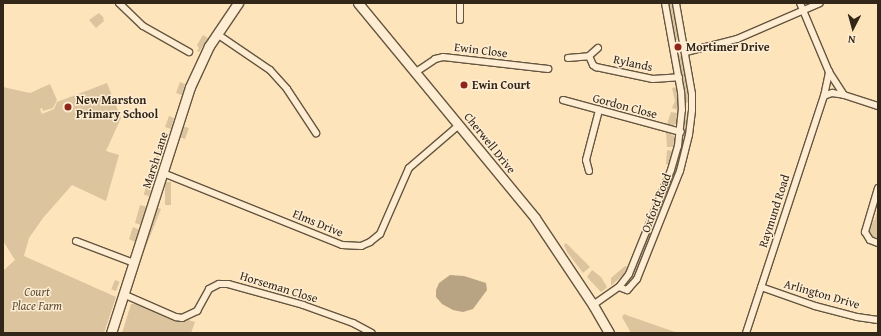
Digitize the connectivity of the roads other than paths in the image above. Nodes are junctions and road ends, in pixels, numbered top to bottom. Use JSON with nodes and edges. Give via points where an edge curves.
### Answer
{"nodes":[{"id":1,"x":238,"y":3,"type":"edge"},
{"id":2,"x":358,"y":3,"type":"edge"},
{"id":3,"x":460,"y":3,"type":"edge"},
{"id":4,"x":664,"y":3,"type":"edge"},
{"id":5,"x":676,"y":3,"type":"edge"},
{"id":6,"x":800,"y":3,"type":"edge"},
{"id":7,"x":820,"y":3,"type":"edge"},
{"id":8,"x":121,"y":4,"type":"edge"},
{"id":9,"x":804,"y":10,"type":"junction"},
{"id":10,"x":460,"y":20,"type":"dead end"},
{"id":11,"x":217,"y":34,"type":"junction"},
{"id":12,"x":598,"y":48,"type":"dead end"},
{"id":13,"x":189,"y":52,"type":"dead end"},
{"id":14,"x":686,"y":52,"type":"junction"},
{"id":15,"x":589,"y":56,"type":"junction"},
{"id":16,"x":568,"y":58,"type":"dead end"},
{"id":17,"x":548,"y":69,"type":"dead end"},
{"id":18,"x":416,"y":72,"type":"junction"},
{"id":19,"x":830,"y":72,"type":"junction"},
{"id":20,"x":679,"y":77,"type":"junction"},
{"id":21,"x":844,"y":95,"type":"junction"},
{"id":22,"x":824,"y":96,"type":"junction"},
{"id":23,"x":563,"y":100,"type":"dead end"},
{"id":24,"x":878,"y":106,"type":"edge"},
{"id":25,"x":599,"y":110,"type":"junction"},
{"id":26,"x":682,"y":110,"type":"junction"},
{"id":27,"x":692,"y":110,"type":"junction"},
{"id":28,"x":459,"y":125,"type":"junction"},
{"id":29,"x":680,"y":132,"type":"junction"},
{"id":30,"x":316,"y":133,"type":"dead end"},
{"id":31,"x":589,"y":171,"type":"dead end"},
{"id":32,"x":163,"y":173,"type":"junction"},
{"id":33,"x":878,"y":188,"type":"edge"},
{"id":34,"x":76,"y":241,"type":"dead end"},
{"id":35,"x":878,"y":242,"type":"edge"},
{"id":36,"x":134,"y":263,"type":"junction"},
{"id":37,"x":619,"y":287,"type":"junction"},
{"id":38,"x":760,"y":287,"type":"junction"},
{"id":39,"x":123,"y":294,"type":"junction"},
{"id":40,"x":593,"y":305,"type":"junction"},
{"id":41,"x":878,"y":320,"type":"edge"},
{"id":42,"x":111,"y":333,"type":"edge"},
{"id":43,"x":372,"y":333,"type":"edge"},
{"id":44,"x":608,"y":333,"type":"edge"},
{"id":45,"x":746,"y":333,"type":"edge"}],
"edges":[{"from":1,"to":11,"type":"main road","name":"Marsh Lane"},
{"from":2,"to":18,"type":"main road","name":"Cherwell Drive"},
{"from":3,"to":10,"type":"street"},
{"from":4,"to":20,"type":"street","name":"Oxford Road"},
{"from":5,"to":14,"type":"street","name":"Oxford Road"},
{"from":6,"to":9,"type":"street"},
{"from":7,"to":9,"type":"street"},
{"from":8,"to":13,"type":"street","via":[[143,26]]},
{"from":9,"to":14,"type":"street","via":[[736,39]]},
{"from":9,"to":19,"type":"street"},
{"from":11,"to":30,"type":"street","via":[[270,70],[287,89]]},
{"from":11,"to":32,"type":"main road","name":"Marsh Lane","via":[[190,87]]},
{"from":12,"to":15,"type":"street","name":"Rylands"},
{"from":14,"to":27,"type":"street","name":"Oxford Road"},
{"from":15,"to":16,"type":"street"},
{"from":15,"to":20,"type":"street","name":"Rylands","via":[[596,67],[653,79]]},
{"from":17,"to":18,"type":"street","name":"Ewin Close","via":[[442,57]]},
{"from":18,"to":28,"type":"main road","name":"Cherwell Drive"},
{"from":19,"to":21,"type":"street"},
{"from":19,"to":22,"type":"street","name":"Raymund Road"},
{"from":20,"to":26,"type":"street","name":"Oxford Road"},
{"from":21,"to":22,"type":"street","via":[[832,93]]},
{"from":21,"to":24,"type":"street"},
{"from":22,"to":38,"type":"street","name":"Raymund Road"},
{"from":23,"to":25,"type":"street","name":"Gordon Close"},
{"from":25,"to":29,"type":"street","name":"Gordon Close"},
{"from":25,"to":31,"type":"street","via":[[586,160]]},
{"from":26,"to":27,"type":"street"},
{"from":26,"to":29,"type":"street","name":"Oxford Road"},
{"from":27,"to":37,"type":"street","name":"Oxford Road","via":[[683,161],[637,278],[627,290]]},
{"from":28,"to":32,"type":"street","name":"Elms Drive","via":[[409,168],[380,234],[361,246],[342,245]]},
{"from":28,"to":40,"type":"main road","name":"Cherwell Drive","via":[[552,240]]},
{"from":29,"to":37,"type":"street","name":"Oxford Road","via":[[671,170],[629,274]]},
{"from":32,"to":36,"type":"main road","name":"Marsh Lane"},
{"from":33,"to":35,"type":"street","via":[[865,232],[870,240]]},
{"from":34,"to":36,"type":"street"},
{"from":36,"to":39,"type":"main road","name":"Marsh Lane"},
{"from":37,"to":40,"type":"street","name":"Oxford Road"},
{"from":38,"to":41,"type":"street","name":"Arlington Drive","via":[[814,306]]},
{"from":38,"to":45,"type":"street","name":"Raymund Road"},
{"from":39,"to":42,"type":"main road","name":"Marsh Lane"},
{"from":39,"to":43,"type":"street","name":"Horseman Close","via":[[182,318],[197,311],[206,292],[212,287],[228,284],[303,305],[353,323]]},
{"from":40,"to":44,"type":"main road","name":"Cherwell Drive"}]}
